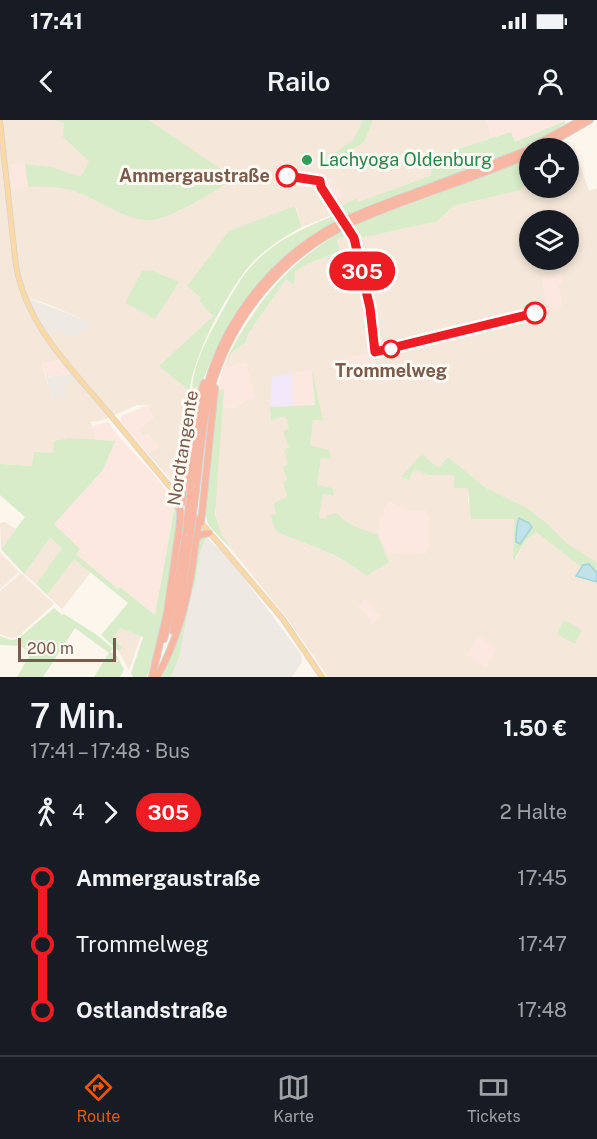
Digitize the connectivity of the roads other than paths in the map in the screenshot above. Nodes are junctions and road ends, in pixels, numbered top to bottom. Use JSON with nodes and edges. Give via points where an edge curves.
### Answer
{"nodes":[{"id":1,"x":590,"y":120,"type":"edge"},
{"id":2,"x":0,"y":121,"type":"edge"},
{"id":3,"x":579,"y":123,"type":"edge"},
{"id":4,"x":568,"y":132,"type":"junction"},
{"id":5,"x":555,"y":138,"type":"edge"},
{"id":6,"x":558,"y":138,"type":"edge"},
{"id":7,"x":519,"y":153,"type":"edge"},
{"id":8,"x":519,"y":158,"type":"edge"},
{"id":9,"x":349,"y":221,"type":"junction"},
{"id":10,"x":210,"y":383,"type":"junction"},
{"id":11,"x":207,"y":395,"type":"junction"},
{"id":12,"x":191,"y":487,"type":"junction"},
{"id":13,"x":174,"y":491,"type":"junction"},
{"id":14,"x":184,"y":502,"type":"junction"},
{"id":15,"x":202,"y":507,"type":"junction"},
{"id":16,"x":192,"y":512,"type":"junction"},
{"id":17,"x":180,"y":516,"type":"junction"},
{"id":18,"x":200,"y":521,"type":"junction"},
{"id":19,"x":209,"y":533,"type":"junction"},
{"id":20,"x":191,"y":536,"type":"junction"},
{"id":21,"x":152,"y":677,"type":"edge"},
{"id":22,"x":157,"y":677,"type":"edge"},
{"id":23,"x":322,"y":677,"type":"edge"}],
"edges":[{"from":1,"to":3,"type":"highway","name":"Nordtangente"},
{"from":2,"to":13,"type":"main road","via":[[16,266],[31,312],[62,358]]},
{"from":3,"to":4,"type":"highway","name":"Nordtangente"},
{"from":4,"to":5,"type":"highway","name":"Nordtangente"},
{"from":4,"to":6,"type":"highway","name":"Nordtangente"},
{"from":7,"to":9,"type":"highway","name":"Nordtangente"},
{"from":8,"to":9,"type":"highway","name":"Nordtangente"},
{"from":9,"to":10,"type":"highway","name":"Nordtangente","via":[[297,258],[266,287],[217,363]]},
{"from":10,"to":11,"type":"highway","name":"Nordtangente"},
{"from":10,"to":11,"type":"highway"},
{"from":11,"to":12,"type":"highway","name":"Nordtangente"},
{"from":11,"to":12,"type":"highway","via":[[192,419]]},
{"from":11,"to":15,"type":"highway"},
{"from":12,"to":13,"type":"highway"},
{"from":12,"to":14,"type":"highway"},
{"from":12,"to":20,"type":"highway","name":"Nordtangente","bridge":true},
{"from":13,"to":14,"type":"main road"},
{"from":13,"to":17,"type":"highway"},
{"from":14,"to":16,"type":"main road"},
{"from":15,"to":16,"type":"highway"},
{"from":15,"to":18,"type":"highway"},
{"from":16,"to":17,"type":"highway"},
{"from":16,"to":18,"type":"main road"},
{"from":17,"to":21,"type":"highway","via":[[169,602]]},
{"from":18,"to":19,"type":"main road"},
{"from":18,"to":20,"type":"highway"},
{"from":19,"to":20,"type":"highway"},
{"from":19,"to":23,"type":"main road","via":[[282,618]]},
{"from":20,"to":21,"type":"highway","name":"Nordtangente"},
{"from":20,"to":22,"type":"highway","name":"Nordtangente","via":[[177,613]]}]}
